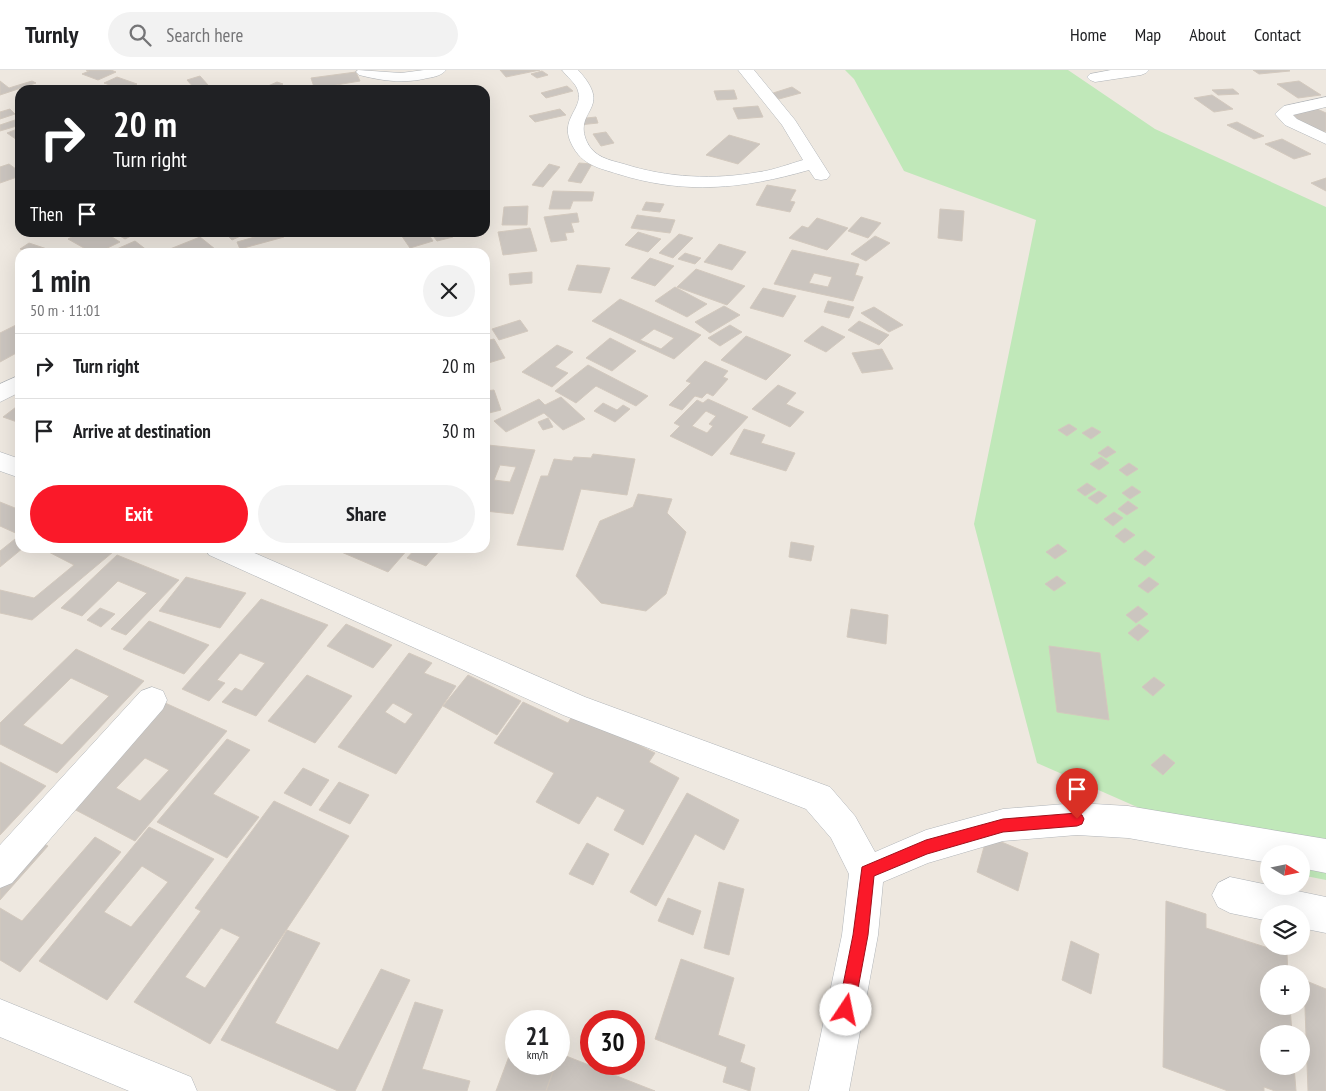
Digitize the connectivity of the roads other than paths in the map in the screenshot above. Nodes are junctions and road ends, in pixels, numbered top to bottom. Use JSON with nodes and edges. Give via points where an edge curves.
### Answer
{"nodes":[{"id":1,"x":438,"y":70,"type":"edge"},
{"id":2,"x":570,"y":70,"type":"edge"},
{"id":3,"x":746,"y":70,"type":"edge"},
{"id":4,"x":1141,"y":70,"type":"edge"},
{"id":5,"x":364,"y":72,"type":"dead end"},
{"id":6,"x":1095,"y":77,"type":"dead end"},
{"id":7,"x":1326,"y":102,"type":"edge"},
{"id":8,"x":1326,"y":139,"type":"edge"},
{"id":9,"x":15,"y":385,"type":"edge"},
{"id":10,"x":0,"y":394,"type":"edge"},
{"id":11,"x":0,"y":461,"type":"edge"},
{"id":12,"x":15,"y":467,"type":"edge"},
{"id":13,"x":229,"y":553,"type":"edge"},
{"id":14,"x":152,"y":700,"type":"dead end"},
{"id":15,"x":1326,"y":856,"type":"edge"},
{"id":16,"x":0,"y":871,"type":"edge"},
{"id":17,"x":867,"y":872,"type":"junction"},
{"id":18,"x":1230,"y":895,"type":"dead end"},
{"id":19,"x":1326,"y":915,"type":"edge"},
{"id":20,"x":0,"y":1018,"type":"edge"},
{"id":21,"x":177,"y":1091,"type":"edge"},
{"id":22,"x":829,"y":1091,"type":"edge"}],
"edges":[{"from":1,"to":5,"type":"street","via":[[402,79]]},
{"from":2,"to":3,"type":"street","via":[[586,88],[588,96],[576,127],[577,137],[588,157],[601,163],[642,175],[703,182],[752,179],[817,169],[789,124]]},
{"from":4,"to":6,"type":"street"},
{"from":7,"to":8,"type":"street","via":[[1290,109],[1282,114],[1291,122]]},
{"from":9,"to":10,"type":"street"},
{"from":11,"to":12,"type":"street"},
{"from":13,"to":17,"type":"street","via":[[574,706],[818,798],[843,827]]},
{"from":14,"to":16,"type":"street"},
{"from":15,"to":17,"type":"street","via":[[1128,822],[1077,819],[1003,825],[926,847]]},
{"from":17,"to":22,"type":"street","via":[[860,935]]},
{"from":18,"to":19,"type":"street"},
{"from":20,"to":21,"type":"street"}]}
